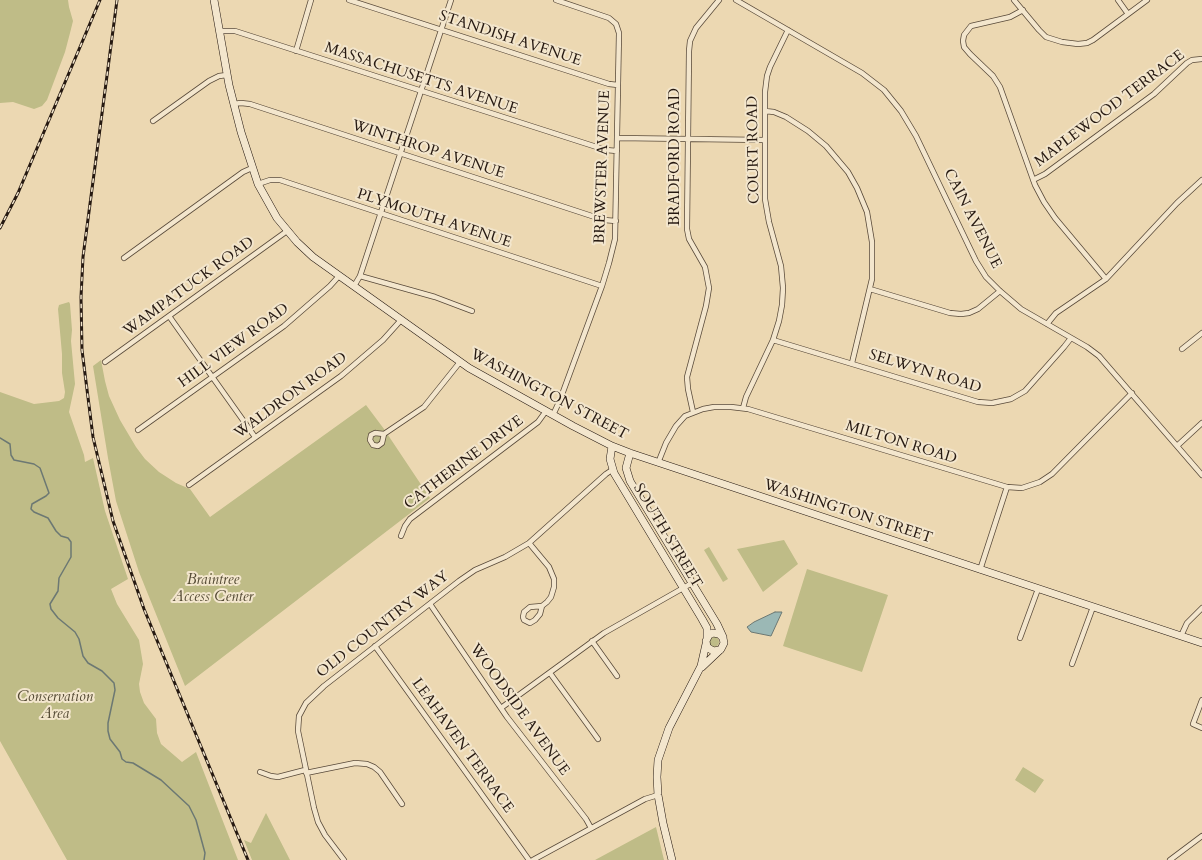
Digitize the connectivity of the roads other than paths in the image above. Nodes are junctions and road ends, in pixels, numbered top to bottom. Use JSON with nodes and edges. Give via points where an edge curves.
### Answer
{"nodes":[{"id":1,"x":214,"y":0,"type":"edge"},
{"id":2,"x":311,"y":0,"type":"edge"},
{"id":3,"x":349,"y":0,"type":"edge"},
{"id":4,"x":451,"y":0,"type":"edge"},
{"id":5,"x":556,"y":0,"type":"edge"},
{"id":6,"x":719,"y":0,"type":"edge"},
{"id":7,"x":736,"y":0,"type":"edge"},
{"id":8,"x":1014,"y":0,"type":"edge"},
{"id":9,"x":1118,"y":0,"type":"edge"},
{"id":10,"x":1147,"y":0,"type":"edge"},
{"id":11,"x":1023,"y":10,"type":"junction"},
{"id":12,"x":1128,"y":14,"type":"junction"},
{"id":13,"x":441,"y":30,"type":"junction"},
{"id":14,"x":788,"y":30,"type":"junction"},
{"id":15,"x":219,"y":32,"type":"junction"},
{"id":16,"x":296,"y":51,"type":"junction"},
{"id":17,"x":1202,"y":59,"type":"edge"},
{"id":18,"x":227,"y":74,"type":"junction"},
{"id":19,"x":618,"y":86,"type":"junction"},
{"id":20,"x":421,"y":91,"type":"junction"},
{"id":21,"x":233,"y":104,"type":"junction"},
{"id":22,"x":765,"y":111,"type":"junction"},
{"id":23,"x":154,"y":121,"type":"dead end"},
{"id":24,"x":617,"y":138,"type":"junction"},
{"id":25,"x":688,"y":139,"type":"junction"},
{"id":26,"x":765,"y":140,"type":"junction"},
{"id":27,"x":617,"y":151,"type":"junction"},
{"id":28,"x":400,"y":153,"type":"junction"},
{"id":29,"x":252,"y":168,"type":"junction"},
{"id":30,"x":1034,"y":180,"type":"junction"},
{"id":31,"x":1202,"y":180,"type":"edge"},
{"id":32,"x":258,"y":184,"type":"junction"},
{"id":33,"x":381,"y":214,"type":"junction"},
{"id":34,"x":616,"y":222,"type":"junction"},
{"id":35,"x":287,"y":231,"type":"junction"},
{"id":36,"x":124,"y":258,"type":"dead end"},
{"id":37,"x":339,"y":276,"type":"junction"},
{"id":38,"x":360,"y":276,"type":"junction"},
{"id":39,"x":1106,"y":279,"type":"junction"},
{"id":40,"x":354,"y":286,"type":"junction"},
{"id":41,"x":602,"y":286,"type":"junction"},
{"id":42,"x":870,"y":289,"type":"junction"},
{"id":43,"x":1000,"y":291,"type":"junction"},
{"id":44,"x":472,"y":311,"type":"dead end"},
{"id":45,"x":169,"y":316,"type":"junction"},
{"id":46,"x":401,"y":320,"type":"junction"},
{"id":47,"x":1047,"y":324,"type":"junction"},
{"id":48,"x":1202,"y":333,"type":"edge"},
{"id":49,"x":1071,"y":338,"type":"junction"},
{"id":50,"x":773,"y":340,"type":"junction"},
{"id":51,"x":1182,"y":349,"type":"dead end"},
{"id":52,"x":105,"y":362,"type":"dead end"},
{"id":53,"x":460,"y":362,"type":"junction"},
{"id":54,"x":852,"y":363,"type":"junction"},
{"id":55,"x":212,"y":377,"type":"junction"},
{"id":56,"x":1132,"y":394,"type":"junction"},
{"id":57,"x":743,"y":408,"type":"junction"},
{"id":58,"x":546,"y":412,"type":"junction"},
{"id":59,"x":694,"y":412,"type":"junction"},
{"id":60,"x":553,"y":415,"type":"junction"},
{"id":61,"x":1202,"y":423,"type":"edge"},
{"id":62,"x":138,"y":430,"type":"dead end"},
{"id":63,"x":384,"y":434,"type":"dead end"},
{"id":64,"x":255,"y":437,"type":"junction"},
{"id":65,"x":612,"y":446,"type":"junction"},
{"id":66,"x":1177,"y":446,"type":"junction"},
{"id":67,"x":630,"y":453,"type":"junction"},
{"id":68,"x":658,"y":464,"type":"junction"},
{"id":69,"x":612,"y":470,"type":"junction"},
{"id":70,"x":1202,"y":475,"type":"edge"},
{"id":71,"x":189,"y":485,"type":"dead end"},
{"id":72,"x":1007,"y":487,"type":"junction"},
{"id":73,"x":401,"y":536,"type":"dead end"},
{"id":74,"x":529,"y":543,"type":"junction"},
{"id":75,"x":980,"y":570,"type":"junction"},
{"id":76,"x":692,"y":583,"type":"junction"},
{"id":77,"x":684,"y":588,"type":"junction"},
{"id":78,"x":1038,"y":589,"type":"junction"},
{"id":79,"x":430,"y":604,"type":"junction"},
{"id":80,"x":542,"y":606,"type":"junction"},
{"id":81,"x":1093,"y":607,"type":"junction"},
{"id":82,"x":1202,"y":608,"type":"edge"},
{"id":83,"x":1181,"y":636,"type":"junction"},
{"id":84,"x":723,"y":637,"type":"junction"},
{"id":85,"x":1020,"y":638,"type":"dead end"},
{"id":86,"x":592,"y":641,"type":"junction"},
{"id":87,"x":706,"y":641,"type":"junction"},
{"id":88,"x":1202,"y":643,"type":"edge"},
{"id":89,"x":375,"y":646,"type":"junction"},
{"id":90,"x":720,"y":650,"type":"junction"},
{"id":91,"x":1072,"y":664,"type":"dead end"},
{"id":92,"x":699,"y":670,"type":"junction"},
{"id":93,"x":550,"y":673,"type":"junction"},
{"id":94,"x":617,"y":676,"type":"dead end"},
{"id":95,"x":1202,"y":700,"type":"edge"},
{"id":96,"x":501,"y":708,"type":"junction"},
{"id":97,"x":1202,"y":728,"type":"edge"},
{"id":98,"x":598,"y":739,"type":"dead end"},
{"id":99,"x":260,"y":772,"type":"dead end"},
{"id":100,"x":306,"y":772,"type":"junction"},
{"id":101,"x":658,"y":795,"type":"junction"},
{"id":102,"x":402,"y":804,"type":"dead end"},
{"id":103,"x":591,"y":828,"type":"junction"},
{"id":104,"x":1202,"y":836,"type":"edge"},
{"id":105,"x":344,"y":860,"type":"edge"},
{"id":106,"x":529,"y":860,"type":"edge"},
{"id":107,"x":533,"y":860,"type":"edge"},
{"id":108,"x":672,"y":860,"type":"edge"},
{"id":109,"x":1170,"y":860,"type":"edge"}],
"edges":[{"from":1,"to":15,"type":"main road","name":"WASHINGTON STREET"},
{"from":2,"to":16,"type":"street"},
{"from":3,"to":13,"type":"street","name":"STANDISH AVENUE"},
{"from":4,"to":13,"type":"street"},
{"from":5,"to":19,"type":"street","name":"BREWSTER AVENUE","via":[[606,16],[616,24]]},
{"from":6,"to":25,"type":"street","name":"BRADFORD ROAD","via":[[699,23],[690,41]]},
{"from":7,"to":14,"type":"street","name":"CAIN AVENUE"},
{"from":8,"to":11,"type":"street"},
{"from":9,"to":12,"type":"street"},
{"from":10,"to":12,"type":"street"},
{"from":11,"to":12,"type":"street","via":[[1046,37],[1078,44],[1090,41]]},
{"from":11,"to":30,"type":"street","via":[[1010,17],[971,26],[963,41],[967,52],[990,73],[1000,87]]},
{"from":13,"to":19,"type":"street","name":"STANDISH AVENUE"},
{"from":13,"to":20,"type":"street"},
{"from":14,"to":22,"type":"street","name":"COURT ROAD","via":[[767,76]]},
{"from":14,"to":43,"type":"street","name":"CAIN AVENUE","via":[[862,73],[891,97],[924,149],[978,265]]},
{"from":15,"to":16,"type":"street","name":"MASSACHUSETTS AVENUE","via":[[235,31]]},
{"from":15,"to":18,"type":"main road","name":"WASHINGTON STREET"},
{"from":16,"to":20,"type":"street","name":"MASSACHUSETTS AVENUE"},
{"from":17,"to":30,"type":"street","name":"MAPLEWOOD TERRACE","via":[[1187,63],[1154,94]]},
{"from":18,"to":21,"type":"main road","name":"WASHINGTON STREET"},
{"from":18,"to":23,"type":"street","via":[[209,81]]},
{"from":19,"to":24,"type":"street","name":"BREWSTER AVENUE"},
{"from":20,"to":27,"type":"street","name":"MASSACHUSETTS AVENUE","via":[[606,150]]},
{"from":20,"to":28,"type":"street"},
{"from":21,"to":28,"type":"street","name":"WINTHROP AVENUE","via":[[250,104]]},
{"from":21,"to":29,"type":"main road","name":"WASHINGTON STREET"},
{"from":22,"to":26,"type":"street","name":"COURT ROAD"},
{"from":22,"to":42,"type":"street","via":[[782,115],[813,134],[835,155],[851,178],[865,206],[871,229],[873,262]]},
{"from":24,"to":25,"type":"street"},
{"from":24,"to":27,"type":"street","name":"BREWSTER AVENUE"},
{"from":25,"to":26,"type":"street"},
{"from":25,"to":59,"type":"street","name":"BRADFORD ROAD","via":[[687,232],[705,267],[709,288],[687,377]]},
{"from":26,"to":50,"type":"street","name":"COURT ROAD","via":[[766,204],[783,283],[782,310]]},
{"from":27,"to":34,"type":"street","name":"BREWSTER AVENUE"},
{"from":28,"to":33,"type":"street"},
{"from":28,"to":34,"type":"street","name":"WINTHROP AVENUE"},
{"from":29,"to":32,"type":"main road","name":"WASHINGTON STREET"},
{"from":29,"to":36,"type":"street"},
{"from":30,"to":39,"type":"street","via":[[1051,213]]},
{"from":31,"to":39,"type":"street"},
{"from":32,"to":33,"type":"street","name":"PLYMOUTH AVENUE","via":[[280,180]]},
{"from":32,"to":35,"type":"main road","name":"WASHINGTON STREET"},
{"from":33,"to":38,"type":"street"},
{"from":33,"to":41,"type":"street","name":"PLYMOUTH AVENUE"},
{"from":34,"to":41,"type":"street","name":"BREWSTER AVENUE","via":[[614,245]]},
{"from":35,"to":37,"type":"main road","name":"WASHINGTON STREET","via":[[307,251]]},
{"from":35,"to":45,"type":"street","name":"WAMPATUCK ROAD"},
{"from":37,"to":40,"type":"main road","name":"WASHINGTON STREET"},
{"from":37,"to":55,"type":"street","name":"HILL VIEW ROAD","via":[[288,322]]},
{"from":38,"to":40,"type":"street"},
{"from":38,"to":44,"type":"street","via":[[435,297]]},
{"from":39,"to":47,"type":"street","via":[[1056,313]]},
{"from":40,"to":46,"type":"main road","name":"WASHINGTON STREET"},
{"from":41,"to":60,"type":"street","name":"BREWSTER AVENUE"},
{"from":42,"to":43,"type":"street","via":[[961,314],[978,309]]},
{"from":42,"to":54,"type":"street"},
{"from":43,"to":47,"type":"street","name":"CAIN AVENUE","via":[[1021,309]]},
{"from":45,"to":52,"type":"street","name":"WAMPATUCK ROAD"},
{"from":45,"to":55,"type":"street"},
{"from":46,"to":53,"type":"main road","name":"WASHINGTON STREET"},
{"from":46,"to":64,"type":"street","name":"WALDRON ROAD","via":[[354,365]]},
{"from":47,"to":49,"type":"street","name":"CAIN AVENUE"},
{"from":48,"to":51,"type":"street"},
{"from":49,"to":54,"type":"street","name":"SELWYN ROAD","via":[[1026,391],[996,403],[978,402]]},
{"from":49,"to":56,"type":"street","name":"CAIN AVENUE","via":[[1099,356]]},
{"from":50,"to":54,"type":"street","name":"SELWYN ROAD"},
{"from":50,"to":57,"type":"street","name":"COURT ROAD"},
{"from":53,"to":58,"type":"main road","name":"WASHINGTON STREET"},
{"from":53,"to":63,"type":"street","via":[[424,407]]},
{"from":55,"to":62,"type":"street","name":"HILL VIEW ROAD"},
{"from":55,"to":64,"type":"street"},
{"from":56,"to":66,"type":"street","name":"CAIN AVENUE"},
{"from":56,"to":72,"type":"street","name":"MILTON ROAD","via":[[1048,477],[1026,487]]},
{"from":57,"to":59,"type":"street","name":"MILTON ROAD","via":[[720,407]]},
{"from":57,"to":72,"type":"street","name":"MILTON ROAD"},
{"from":58,"to":60,"type":"main road","name":"WASHINGTON STREET"},
{"from":58,"to":73,"type":"street","name":"CATHERINE DRIVE","via":[[538,422],[414,516],[407,523]]},
{"from":59,"to":68,"type":"street","name":"MILTON ROAD","via":[[682,419],[673,430]]},
{"from":60,"to":65,"type":"main road","name":"WASHINGTON STREET"},
{"from":61,"to":66,"type":"street"},
{"from":64,"to":71,"type":"street","name":"WALDRON ROAD"},
{"from":65,"to":67,"type":"main road","name":"WASHINGTON STREET"},
{"from":65,"to":69,"type":"main road","name":"SOUTH STREET"},
{"from":66,"to":70,"type":"street","name":"CAIN AVENUE"},
{"from":67,"to":68,"type":"main road","name":"WASHINGTON STREET"},
{"from":67,"to":76,"type":"main road","name":"SOUTH STREET","via":[[626,468],[628,478]]},
{"from":68,"to":75,"type":"main road","name":"WASHINGTON STREET"},
{"from":69,"to":74,"type":"street","name":"OLD COUNTRY WAY"},
{"from":69,"to":77,"type":"main road","name":"SOUTH STREET"},
{"from":72,"to":75,"type":"street"},
{"from":74,"to":79,"type":"street","name":"OLD COUNTRY WAY","via":[[475,570]]},
{"from":74,"to":80,"type":"street","via":[[546,563],[554,578],[553,594]]},
{"from":75,"to":78,"type":"main road","name":"WASHINGTON STREET"},
{"from":76,"to":77,"type":"street"},
{"from":76,"to":84,"type":"main road","name":"SOUTH STREET"},
{"from":77,"to":86,"type":"street"},
{"from":77,"to":87,"type":"main road","name":"SOUTH STREET","via":[[706,625]]},
{"from":78,"to":81,"type":"main road","name":"WASHINGTON STREET"},
{"from":78,"to":85,"type":"street"},
{"from":79,"to":89,"type":"street","name":"OLD COUNTRY WAY"},
{"from":79,"to":96,"type":"street","name":"WOODSIDE AVENUE"},
{"from":80,"to":80,"type":"street","via":[[533,606],[526,610],[524,620],[535,620]]},
{"from":81,"to":83,"type":"main road","name":"WASHINGTON STREET"},
{"from":81,"to":91,"type":"street"},
{"from":82,"to":83,"type":"street","via":[[1187,623]]},
{"from":83,"to":88,"type":"main road","name":"WASHINGTON STREET"},
{"from":84,"to":87,"type":"main road","via":[[720,634],[710,634]]},
{"from":84,"to":90,"type":"main road","via":[[724,643]]},
{"from":86,"to":93,"type":"street"},
{"from":86,"to":94,"type":"street"},
{"from":87,"to":90,"type":"main road","via":[[711,651]]},
{"from":87,"to":92,"type":"main road","name":"SOUTH STREET"},
{"from":89,"to":100,"type":"street","name":"OLD COUNTRY WAY","via":[[303,706],[298,726]]},
{"from":89,"to":106,"type":"street","name":"LEAHAVEN TERRACE"},
{"from":90,"to":92,"type":"main road","name":"SOUTH STREET"},
{"from":92,"to":101,"type":"main road","name":"SOUTH STREET","via":[[675,714],[662,745],[658,765]]},
{"from":93,"to":96,"type":"street"},
{"from":93,"to":98,"type":"street"},
{"from":95,"to":97,"type":"street","via":[[1193,724]]},
{"from":96,"to":103,"type":"street","name":"WOODSIDE AVENUE"},
{"from":99,"to":100,"type":"street","via":[[278,777]]},
{"from":100,"to":102,"type":"street","via":[[355,763],[367,764],[380,772]]},
{"from":100,"to":105,"type":"street","name":"OLD COUNTRY WAY","via":[[320,827]]},
{"from":101,"to":103,"type":"street"},
{"from":101,"to":108,"type":"main road","name":"SOUTH STREET"},
{"from":103,"to":107,"type":"street"},
{"from":104,"to":109,"type":"street"}]}
